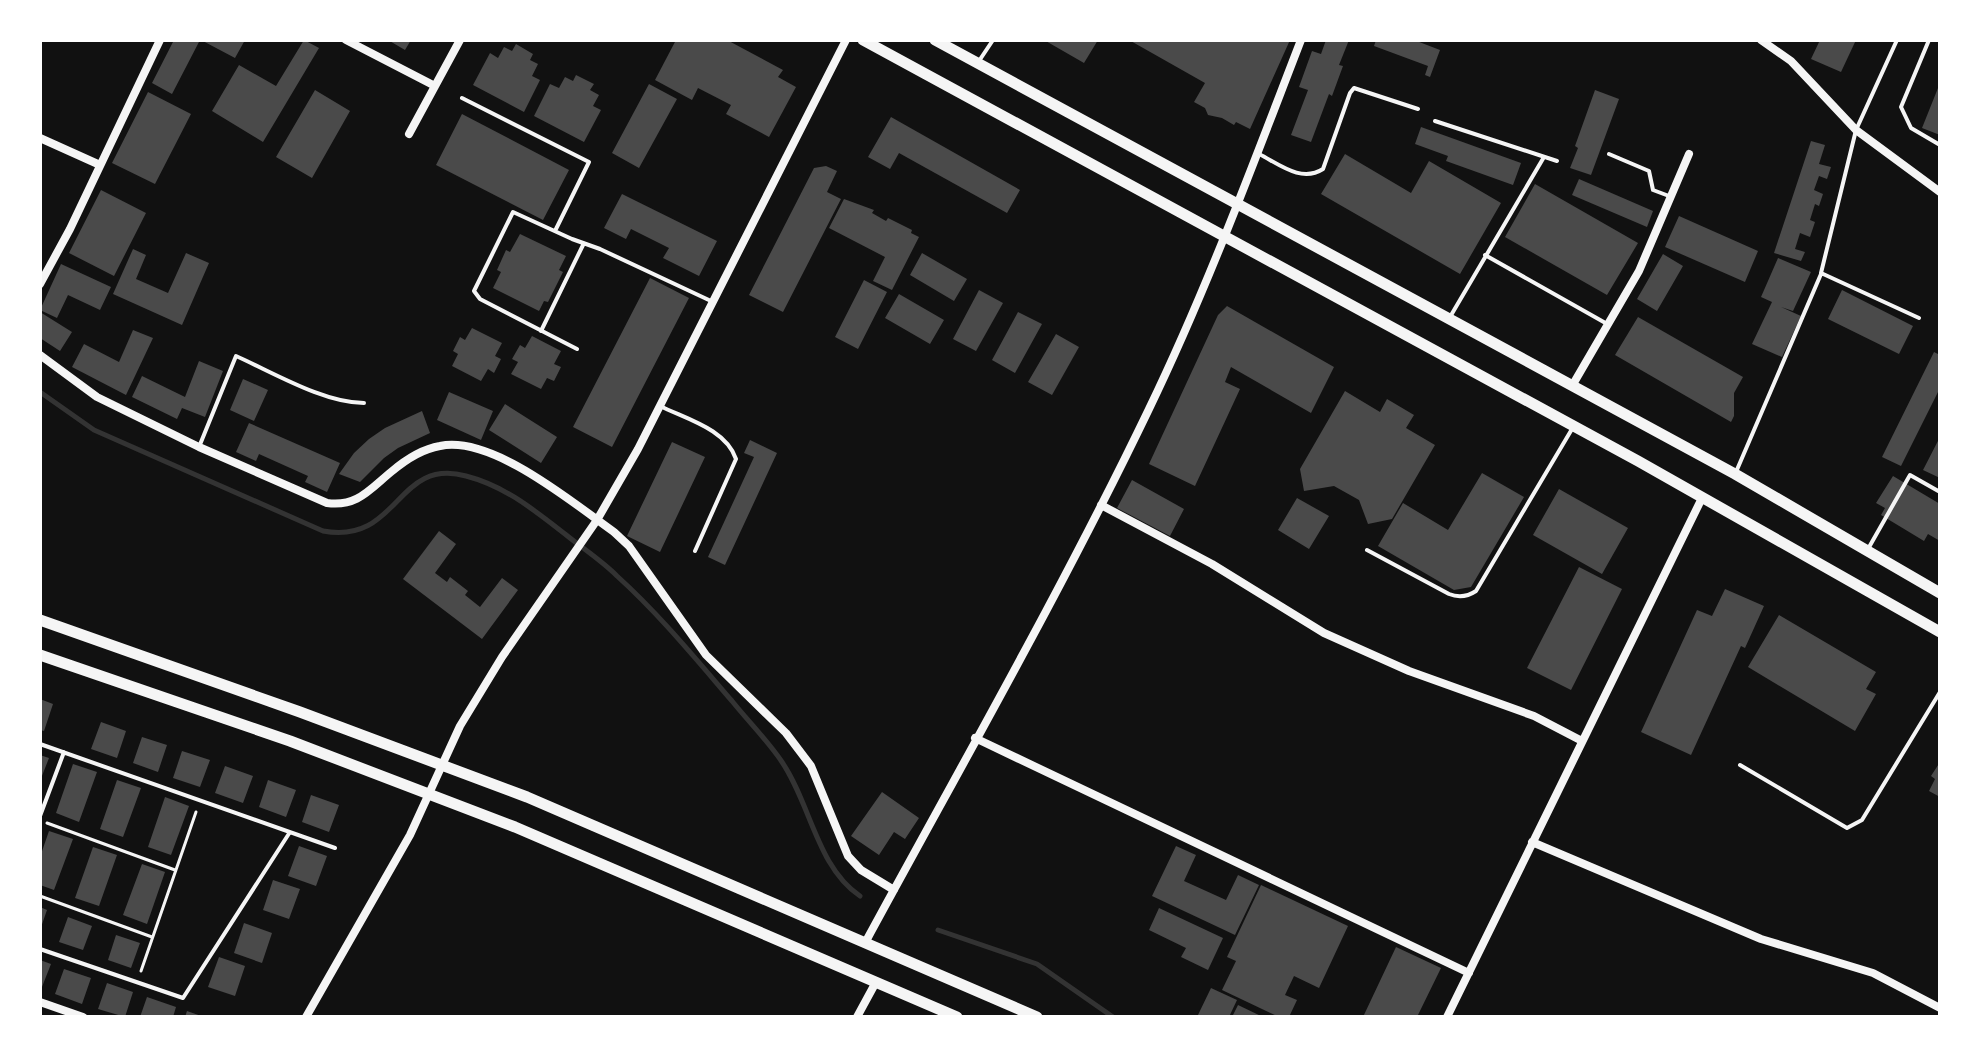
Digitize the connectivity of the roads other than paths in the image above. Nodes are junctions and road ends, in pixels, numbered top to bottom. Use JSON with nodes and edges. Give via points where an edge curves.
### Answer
{"nodes":[{"id":1,"x":160,"y":40,"type":"edge"},
{"id":2,"x":346,"y":40,"type":"edge"},
{"id":3,"x":460,"y":40,"type":"edge"},
{"id":4,"x":846,"y":40,"type":"edge"},
{"id":5,"x":863,"y":40,"type":"edge"},
{"id":6,"x":935,"y":40,"type":"edge"},
{"id":7,"x":993,"y":40,"type":"edge"},
{"id":8,"x":1301,"y":40,"type":"edge"},
{"id":9,"x":1761,"y":40,"type":"edge"},
{"id":10,"x":1897,"y":40,"type":"edge"},
{"id":11,"x":1929,"y":40,"type":"edge"},
{"id":12,"x":978,"y":63,"type":"junction"},
{"id":13,"x":435,"y":86,"type":"junction"},
{"id":14,"x":462,"y":98,"type":"dead end"},
{"id":15,"x":1418,"y":109,"type":"dead end"},
{"id":16,"x":1435,"y":121,"type":"dead end"},
{"id":17,"x":1856,"y":130,"type":"junction"},
{"id":18,"x":409,"y":134,"type":"dead end"},
{"id":19,"x":40,"y":138,"type":"edge"},
{"id":20,"x":1940,"y":145,"type":"edge"},
{"id":21,"x":1257,"y":153,"type":"junction"},
{"id":22,"x":1609,"y":154,"type":"dead end"},
{"id":23,"x":1689,"y":154,"type":"dead end"},
{"id":24,"x":1544,"y":157,"type":"junction"},
{"id":25,"x":1557,"y":161,"type":"dead end"},
{"id":26,"x":100,"y":165,"type":"junction"},
{"id":27,"x":1940,"y":192,"type":"edge"},
{"id":28,"x":1671,"y":197,"type":"junction"},
{"id":29,"x":1237,"y":204,"type":"junction"},
{"id":30,"x":555,"y":231,"type":"junction"},
{"id":31,"x":1225,"y":236,"type":"junction"},
{"id":32,"x":584,"y":243,"type":"junction"},
{"id":33,"x":1485,"y":255,"type":"junction"},
{"id":34,"x":1821,"y":273,"type":"junction"},
{"id":35,"x":40,"y":284,"type":"edge"},
{"id":36,"x":713,"y":302,"type":"junction"},
{"id":37,"x":1919,"y":318,"type":"dead end"},
{"id":38,"x":1449,"y":319,"type":"junction"},
{"id":39,"x":1609,"y":325,"type":"junction"},
{"id":40,"x":541,"y":331,"type":"junction"},
{"id":41,"x":577,"y":349,"type":"dead end"},
{"id":42,"x":40,"y":355,"type":"edge"},
{"id":43,"x":1572,"y":386,"type":"junction"},
{"id":44,"x":364,"y":403,"type":"dead end"},
{"id":45,"x":660,"y":406,"type":"junction"},
{"id":46,"x":1574,"y":426,"type":"junction"},
{"id":47,"x":199,"y":447,"type":"junction"},
{"id":48,"x":1735,"y":474,"type":"junction"},
{"id":49,"x":1940,"y":492,"type":"edge"},
{"id":50,"x":1702,"y":498,"type":"junction"},
{"id":51,"x":1101,"y":505,"type":"junction"},
{"id":52,"x":597,"y":520,"type":"junction"},
{"id":53,"x":1367,"y":550,"type":"dead end"},
{"id":54,"x":695,"y":551,"type":"dead end"},
{"id":55,"x":1867,"y":551,"type":"junction"},
{"id":56,"x":1940,"y":593,"type":"edge"},
{"id":57,"x":40,"y":620,"type":"edge"},
{"id":58,"x":1940,"y":632,"type":"edge"},
{"id":59,"x":40,"y":655,"type":"edge"},
{"id":60,"x":1940,"y":692,"type":"edge"},
{"id":61,"x":975,"y":738,"type":"junction"},
{"id":62,"x":1582,"y":741,"type":"junction"},
{"id":63,"x":40,"y":744,"type":"edge"},
{"id":64,"x":64,"y":752,"type":"junction"},
{"id":65,"x":442,"y":765,"type":"junction"},
{"id":66,"x":1740,"y":765,"type":"dead end"},
{"id":67,"x":429,"y":793,"type":"junction"},
{"id":68,"x":40,"y":818,"type":"edge"},
{"id":69,"x":290,"y":832,"type":"junction"},
{"id":70,"x":1532,"y":842,"type":"junction"},
{"id":71,"x":335,"y":848,"type":"dead end"},
{"id":72,"x":894,"y":890,"type":"junction"},
{"id":73,"x":865,"y":943,"type":"junction"},
{"id":74,"x":40,"y":949,"type":"edge"},
{"id":75,"x":1469,"y":973,"type":"junction"},
{"id":76,"x":876,"y":982,"type":"junction"},
{"id":77,"x":40,"y":1002,"type":"edge"},
{"id":78,"x":1940,"y":1008,"type":"edge"},
{"id":79,"x":83,"y":1017,"type":"edge"},
{"id":80,"x":306,"y":1017,"type":"edge"},
{"id":81,"x":857,"y":1017,"type":"edge"},
{"id":82,"x":957,"y":1017,"type":"edge"},
{"id":83,"x":1037,"y":1017,"type":"edge"},
{"id":84,"x":1447,"y":1017,"type":"edge"}],
"edges":[{"from":1,"to":26,"type":"street"},
{"from":2,"to":13,"type":"street"},
{"from":3,"to":13,"type":"street"},
{"from":4,"to":36,"type":"street"},
{"from":5,"to":31,"type":"main road"},
{"from":6,"to":12,"type":"main road"},
{"from":7,"to":12,"type":"lane"},
{"from":8,"to":21,"type":"street"},
{"from":9,"to":17,"type":"street","via":[[1791,61]]},
{"from":10,"to":17,"type":"lane"},
{"from":11,"to":20,"type":"lane","via":[[1901,107],[1911,128]]},
{"from":12,"to":29,"type":"main road"},
{"from":13,"to":18,"type":"street"},
{"from":14,"to":30,"type":"lane","via":[[589,162]]},
{"from":15,"to":21,"type":"lane","via":[[1354,88],[1323,169],[1301,175]]},
{"from":16,"to":24,"type":"lane"},
{"from":17,"to":27,"type":"street"},
{"from":17,"to":34,"type":"lane"},
{"from":19,"to":26,"type":"street"},
{"from":21,"to":29,"type":"street"},
{"from":22,"to":28,"type":"lane","via":[[1649,171],[1653,190]]},
{"from":23,"to":28,"type":"street"},
{"from":24,"to":25,"type":"lane"},
{"from":24,"to":33,"type":"lane"},
{"from":26,"to":35,"type":"street"},
{"from":28,"to":39,"type":"street"},
{"from":29,"to":31,"type":"street"},
{"from":29,"to":38,"type":"main road"},
{"from":30,"to":32,"type":"lane"},
{"from":30,"to":40,"type":"lane","via":[[513,212],[474,291]]},
{"from":31,"to":46,"type":"main road"},
{"from":31,"to":51,"type":"street"},
{"from":32,"to":36,"type":"lane"},
{"from":32,"to":40,"type":"lane"},
{"from":33,"to":38,"type":"lane"},
{"from":33,"to":39,"type":"lane"},
{"from":34,"to":37,"type":"lane"},
{"from":34,"to":48,"type":"lane"},
{"from":36,"to":45,"type":"street"},
{"from":38,"to":43,"type":"main road"},
{"from":39,"to":43,"type":"street"},
{"from":40,"to":41,"type":"lane"},
{"from":42,"to":47,"type":"street","via":[[97,397]]},
{"from":43,"to":48,"type":"main road"},
{"from":44,"to":47,"type":"lane","via":[[331,398],[236,356]]},
{"from":45,"to":52,"type":"street"},
{"from":45,"to":54,"type":"lane","via":[[718,434],[736,459]]},
{"from":46,"to":50,"type":"main road"},
{"from":46,"to":53,"type":"lane","via":[[1471,595],[1449,594]]},
{"from":47,"to":52,"type":"street","via":[[336,504],[362,498],[401,464],[427,450],[462,446],[510,461]]},
{"from":48,"to":55,"type":"main road"},
{"from":49,"to":55,"type":"lane","via":[[1910,475]]},
{"from":50,"to":58,"type":"main road"},
{"from":50,"to":62,"type":"street"},
{"from":51,"to":61,"type":"street"},
{"from":51,"to":62,"type":"street","via":[[1212,564],[1324,633],[1409,671],[1534,716]]},
{"from":52,"to":65,"type":"street","via":[[502,657]]},
{"from":52,"to":72,"type":"street","via":[[641,560],[706,655],[799,749],[848,856]]},
{"from":55,"to":56,"type":"main road"},
{"from":57,"to":65,"type":"main road"},
{"from":59,"to":67,"type":"main road"},
{"from":60,"to":66,"type":"lane","via":[[1862,820],[1847,828]]},
{"from":61,"to":72,"type":"street"},
{"from":61,"to":75,"type":"street"},
{"from":62,"to":70,"type":"street"},
{"from":63,"to":64,"type":"lane"},
{"from":64,"to":68,"type":"lane"},
{"from":64,"to":69,"type":"lane"},
{"from":65,"to":67,"type":"street"},
{"from":65,"to":73,"type":"main road"},
{"from":67,"to":76,"type":"main road"},
{"from":67,"to":80,"type":"street"},
{"from":69,"to":71,"type":"lane"},
{"from":69,"to":74,"type":"lane","via":[[183,998]]},
{"from":70,"to":75,"type":"street"},
{"from":70,"to":78,"type":"street","via":[[1761,939],[1873,973]]},
{"from":72,"to":73,"type":"street"},
{"from":73,"to":83,"type":"main road"},
{"from":75,"to":84,"type":"street"},
{"from":76,"to":81,"type":"street"},
{"from":76,"to":82,"type":"main road"},
{"from":77,"to":79,"type":"street"}]}
